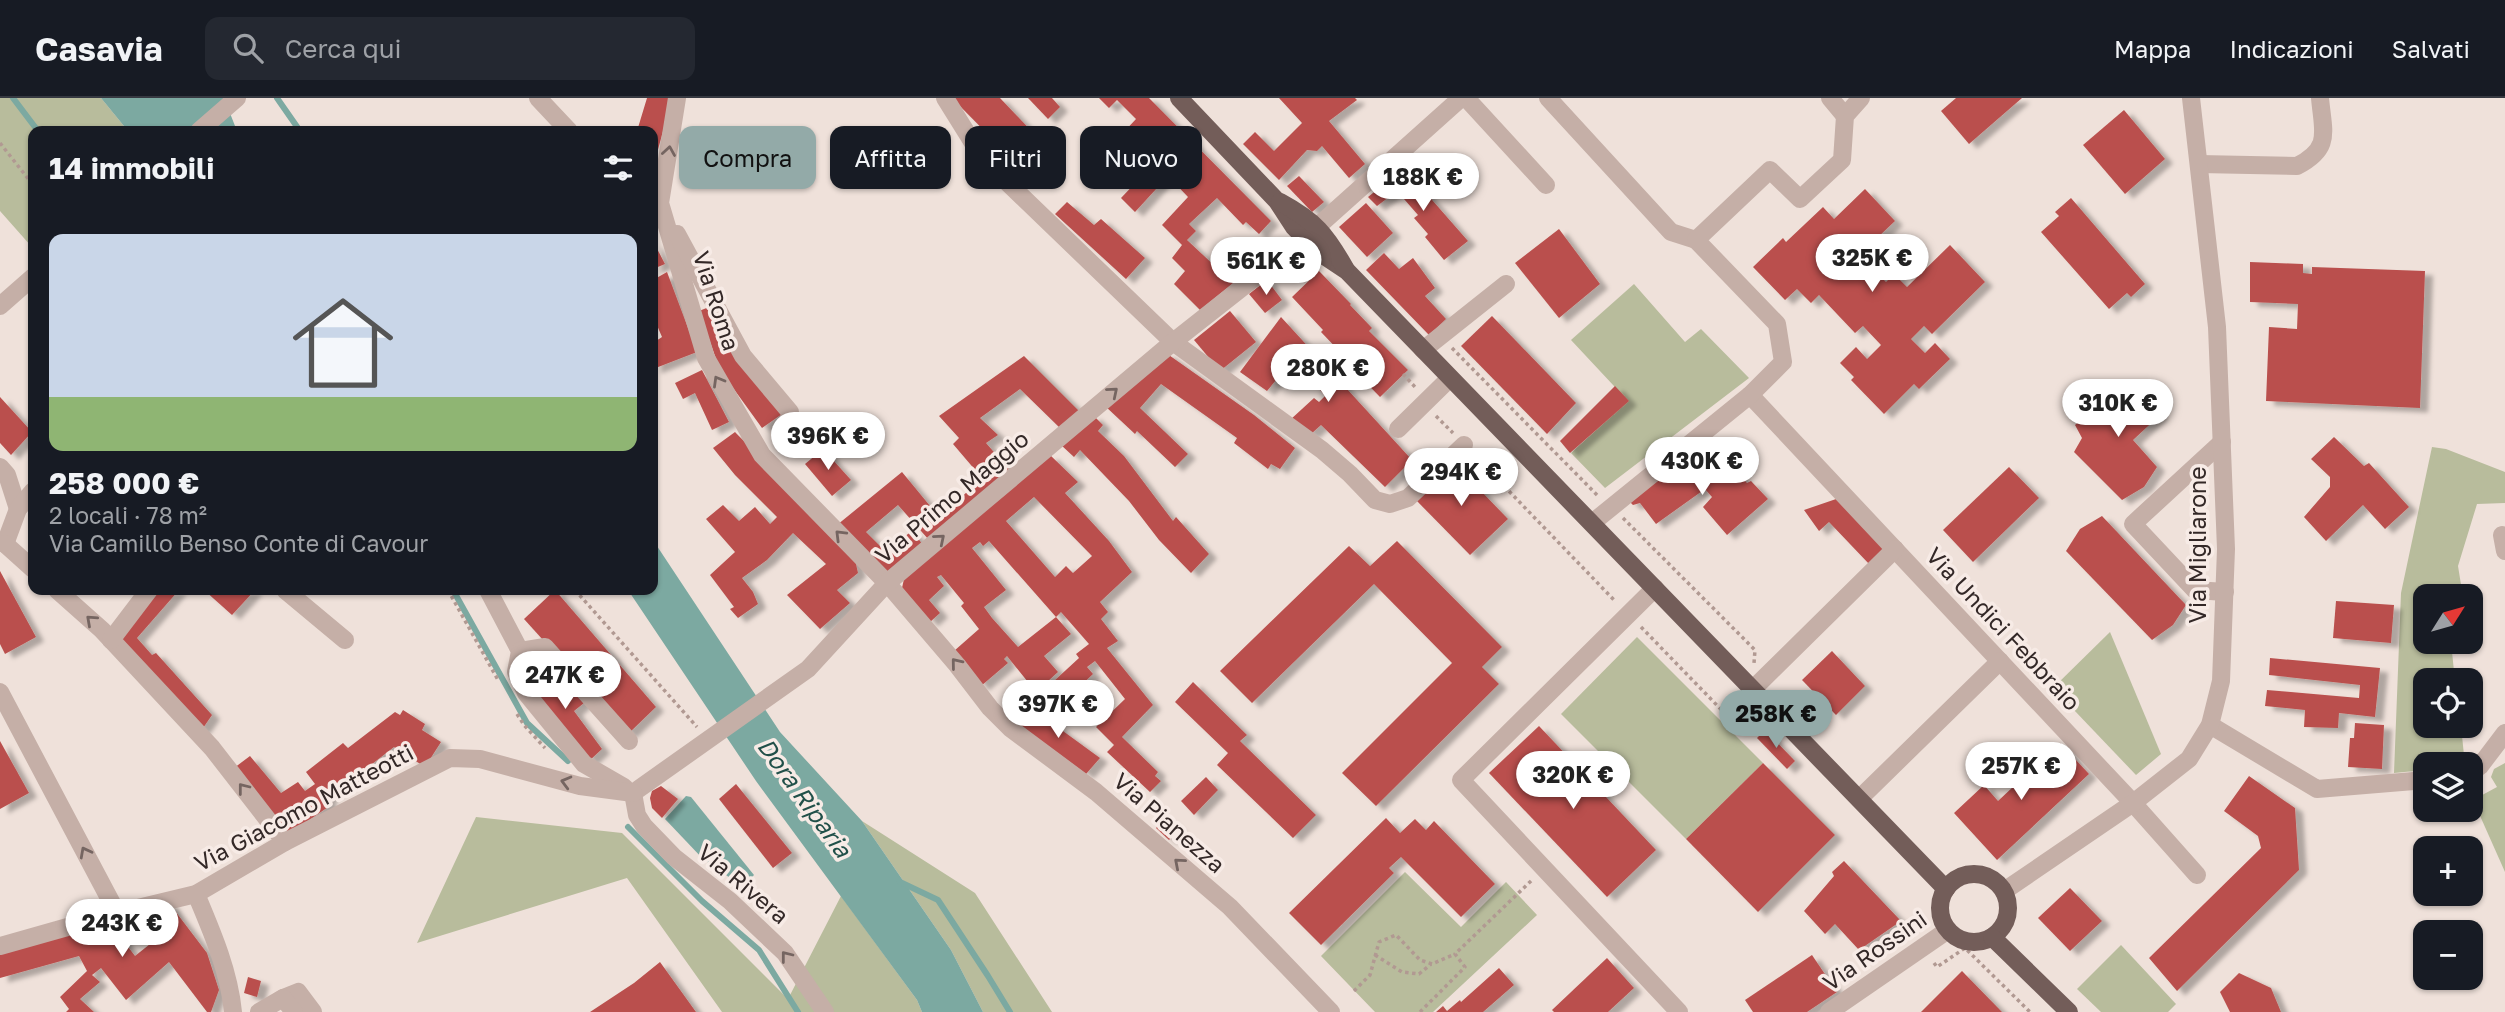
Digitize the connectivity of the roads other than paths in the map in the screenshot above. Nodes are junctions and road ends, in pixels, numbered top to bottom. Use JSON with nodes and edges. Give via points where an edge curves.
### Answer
{"nodes":[{"id":1,"x":237,"y":98,"type":"edge"},
{"id":2,"x":538,"y":98,"type":"edge"},
{"id":3,"x":677,"y":98,"type":"edge"},
{"id":4,"x":945,"y":98,"type":"edge"},
{"id":5,"x":1179,"y":98,"type":"edge"},
{"id":6,"x":1462,"y":98,"type":"edge"},
{"id":7,"x":1548,"y":98,"type":"edge"},
{"id":8,"x":1830,"y":98,"type":"edge"},
{"id":9,"x":1861,"y":98,"type":"edge"},
{"id":10,"x":2191,"y":98,"type":"edge"},
{"id":11,"x":2320,"y":98,"type":"edge"},
{"id":12,"x":1845,"y":116,"type":"junction"},
{"id":13,"x":205,"y":126,"type":"edge"},
{"id":14,"x":564,"y":126,"type":"edge"},
{"id":15,"x":2199,"y":164,"type":"junction"},
{"id":16,"x":1546,"y":185,"type":"dead end"},
{"id":17,"x":658,"y":198,"type":"edge"},
{"id":18,"x":658,"y":205,"type":"edge"},
{"id":19,"x":658,"y":206,"type":"edge"},
{"id":20,"x":1311,"y":233,"type":"junction"},
{"id":21,"x":1696,"y":240,"type":"junction"},
{"id":22,"x":28,"y":281,"type":"edge"},
{"id":23,"x":1506,"y":284,"type":"dead end"},
{"id":24,"x":0,"y":306,"type":"edge"},
{"id":25,"x":1172,"y":342,"type":"junction"},
{"id":26,"x":1423,"y":350,"type":"junction"},
{"id":27,"x":1450,"y":378,"type":"junction"},
{"id":28,"x":1750,"y":395,"type":"junction"},
{"id":29,"x":790,"y":412,"type":"dead end"},
{"id":30,"x":1398,"y":429,"type":"dead end"},
{"id":31,"x":2222,"y":443,"type":"junction"},
{"id":32,"x":1464,"y":445,"type":"road end"},
{"id":33,"x":0,"y":467,"type":"edge"},
{"id":34,"x":28,"y":497,"type":"edge"},
{"id":35,"x":19,"y":509,"type":"junction"},
{"id":36,"x":1592,"y":523,"type":"junction"},
{"id":37,"x":3,"y":545,"type":"edge"},
{"id":38,"x":1895,"y":550,"type":"junction"},
{"id":39,"x":28,"y":565,"type":"edge"},
{"id":40,"x":887,"y":583,"type":"junction"},
{"id":41,"x":1655,"y":588,"type":"junction"},
{"id":42,"x":2225,"y":592,"type":"junction"},
{"id":43,"x":62,"y":595,"type":"edge"},
{"id":44,"x":145,"y":595,"type":"edge"},
{"id":45,"x":291,"y":595,"type":"edge"},
{"id":46,"x":491,"y":595,"type":"edge"},
{"id":47,"x":111,"y":640,"type":"junction"},
{"id":48,"x":345,"y":640,"type":"dead end"},
{"id":49,"x":520,"y":651,"type":"junction"},
{"id":50,"x":2000,"y":661,"type":"junction"},
{"id":51,"x":1752,"y":689,"type":"junction"},
{"id":52,"x":0,"y":692,"type":"edge"},
{"id":53,"x":2210,"y":725,"type":"junction"},
{"id":54,"x":2505,"y":733,"type":"edge"},
{"id":55,"x":629,"y":741,"type":"dead end"},
{"id":56,"x":2483,"y":762,"type":"edge"},
{"id":57,"x":2413,"y":781,"type":"edge"},
{"id":58,"x":633,"y":793,"type":"junction"},
{"id":59,"x":1859,"y":799,"type":"junction"},
{"id":60,"x":2133,"y":803,"type":"junction"},
{"id":61,"x":285,"y":842,"type":"junction"},
{"id":62,"x":2197,"y":875,"type":"dead end"},
{"id":63,"x":1946,"y":889,"type":"junction"},
{"id":64,"x":2004,"y":891,"type":"junction"},
{"id":65,"x":196,"y":894,"type":"junction"},
{"id":66,"x":117,"y":913,"type":"junction"},
{"id":67,"x":1948,"y":930,"type":"junction"},
{"id":68,"x":1992,"y":937,"type":"junction"},
{"id":69,"x":0,"y":946,"type":"edge"},
{"id":70,"x":288,"y":1005,"type":"edge"},
{"id":71,"x":233,"y":1012,"type":"edge"},
{"id":72,"x":260,"y":1012,"type":"edge"},
{"id":73,"x":313,"y":1012,"type":"edge"},
{"id":74,"x":825,"y":1012,"type":"edge"},
{"id":75,"x":1331,"y":1012,"type":"edge"},
{"id":76,"x":1679,"y":1012,"type":"edge"},
{"id":77,"x":1829,"y":1012,"type":"edge"},
{"id":78,"x":2069,"y":1012,"type":"edge"}],
"edges":[{"from":1,"to":13,"type":"street"},
{"from":2,"to":14,"type":"street"},
{"from":17,"to":3,"type":"street","name":"Via Roma","one_way":true},
{"from":4,"to":25,"type":"street","via":[[984,159]]},
{"from":5,"to":20,"type":"main road","via":[[1277,201],[1306,216]]},
{"from":6,"to":16,"type":"street"},
{"from":6,"to":20,"type":"street","name":"Via Primo Maggio"},
{"from":7,"to":21,"type":"street","via":[[1671,232]]},
{"from":8,"to":12,"type":"street"},
{"from":9,"to":12,"type":"street"},
{"from":10,"to":15,"type":"street","name":"Via Migliarone"},
{"from":11,"to":15,"type":"street","via":[[2323,138],[2320,150],[2308,160],[2297,166]]},
{"from":12,"to":21,"type":"street","via":[[1842,160],[1800,199],[1770,170]]},
{"from":15,"to":31,"type":"street","name":"Via Migliarone","via":[[2217,327]]},
{"from":18,"to":29,"type":"street","via":[[743,356]]},
{"from":40,"to":19,"type":"street","name":"Via Roma","one_way":true,"via":[[762,456],[752,440],[706,358]]},
{"from":20,"to":25,"type":"street","name":"Via Primo Maggio"},
{"from":20,"to":26,"type":"main road","via":[[1329,240],[1347,271]]},
{"from":21,"to":28,"type":"street","via":[[1777,324],[1783,362]]},
{"from":22,"to":24,"type":"street"},
{"from":23,"to":26,"type":"street"},
{"from":25,"to":32,"type":"street","via":[[1322,450],[1375,500],[1390,504],[1408,498]]},
{"from":40,"to":25,"type":"street","name":"Via Primo Maggio","one_way":true},
{"from":26,"to":27,"type":"main road"},
{"from":27,"to":30,"type":"street"},
{"from":27,"to":36,"type":"main road"},
{"from":28,"to":36,"type":"street"},
{"from":28,"to":38,"type":"street","name":"Via Undici Febbraio"},
{"from":31,"to":42,"type":"street","name":"Via Migliarone"},
{"from":31,"to":42,"type":"street","via":[[2133,524],[2195,590]]},
{"from":33,"to":35,"type":"street"},
{"from":34,"to":35,"type":"street"},
{"from":35,"to":37,"type":"street"},
{"from":36,"to":41,"type":"main road"},
{"from":37,"to":39,"type":"street"},
{"from":38,"to":50,"type":"street","name":"Via Undici Febbraio"},
{"from":38,"to":51,"type":"street"},
{"from":40,"to":58,"type":"street","name":"Via Primo Maggio","via":[[808,669]]},
{"from":75,"to":40,"type":"street","name":"Via Pianezza","one_way":true,"via":[[1230,908],[990,708]]},
{"from":41,"to":51,"type":"main road"},
{"from":41,"to":76,"type":"street","via":[[1461,780]]},
{"from":42,"to":53,"type":"street","name":"Via Migliarone","via":[[2221,681]]},
{"from":47,"to":43,"type":"street","one_way":true},
{"from":44,"to":47,"type":"street"},
{"from":45,"to":48,"type":"street"},
{"from":46,"to":49,"type":"street"},
{"from":61,"to":47,"type":"street","one_way":true,"via":[[212,748]]},
{"from":49,"to":55,"type":"street","via":[[545,647]]},
{"from":49,"to":58,"type":"street","via":[[516,672],[526,693],[584,764]]},
{"from":50,"to":59,"type":"street"},
{"from":50,"to":60,"type":"street","name":"Via Undici Febbraio"},
{"from":51,"to":59,"type":"main road"},
{"from":66,"to":52,"type":"street","one_way":true},
{"from":53,"to":57,"type":"street","via":[[2317,789]]},
{"from":53,"to":60,"type":"street","name":"Via Migliarone","via":[[2189,759]]},
{"from":54,"to":56,"type":"street"},
{"from":58,"to":61,"type":"street","name":"Via Giacomo Matteotti","one_way":true,"via":[[580,786],[480,759],[450,758]]},
{"from":74,"to":58,"type":"street","name":"Via Rivera","one_way":true,"via":[[785,953],[645,826],[637,815]]},
{"from":59,"to":63,"type":"main road"},
{"from":60,"to":62,"type":"street","name":"Via Undici Febbraio"},
{"from":60,"to":64,"type":"street","name":"Via Migliarone"},
{"from":61,"to":65,"type":"street","name":"Via Giacomo Matteotti"},
{"from":63,"to":64,"type":"main road","via":[[1964,875],[1976,874],[1997,882]]},
{"from":63,"to":67,"type":"main road","via":[[1940,909]]},
{"from":64,"to":68,"type":"main road","via":[[2006,921]]},
{"from":65,"to":66,"type":"street","name":"Via Giacomo Matteotti"},
{"from":65,"to":71,"type":"street","via":[[230,987]]},
{"from":66,"to":69,"type":"street","name":"Via Giacomo Matteotti"},
{"from":67,"to":68,"type":"main road","via":[[1973,942]]},
{"from":67,"to":77,"type":"street","name":"Via Rossini"},
{"from":68,"to":78,"type":"main road"},
{"from":70,"to":72,"type":"street"},
{"from":70,"to":73,"type":"street","via":[[298,992]]}]}
